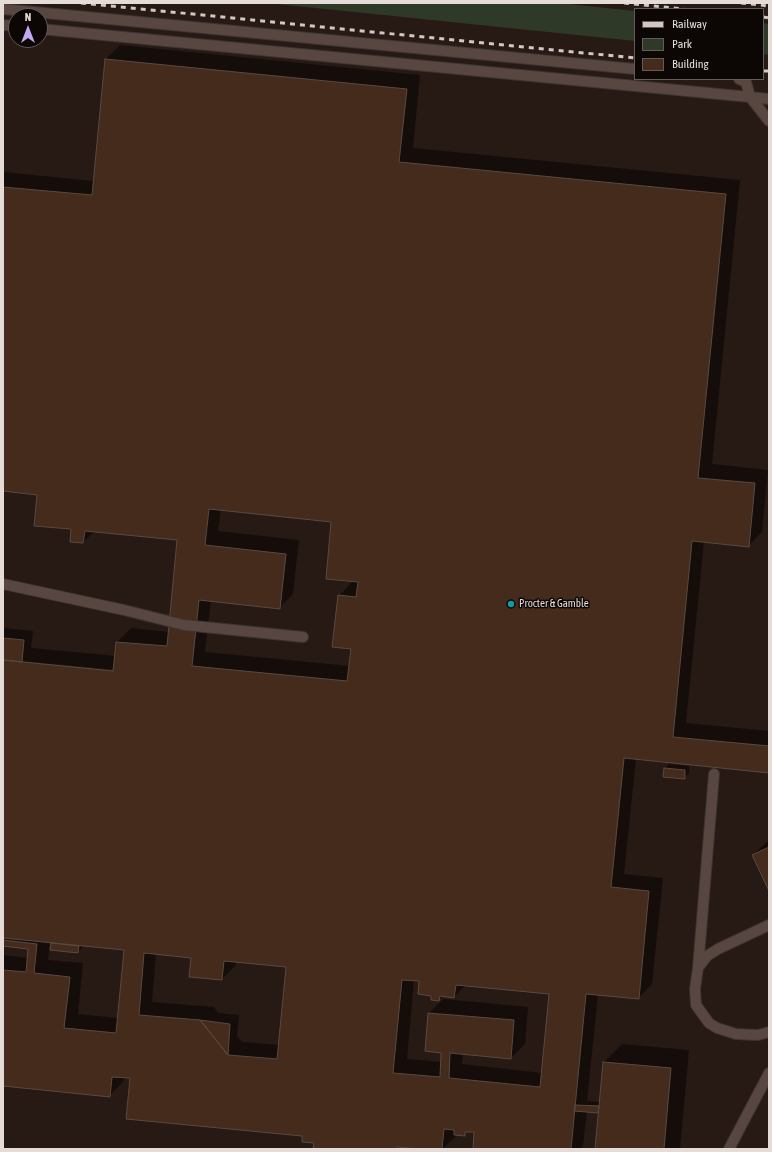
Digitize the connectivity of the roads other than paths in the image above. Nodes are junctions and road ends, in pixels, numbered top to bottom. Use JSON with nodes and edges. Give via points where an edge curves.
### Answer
{"nodes":[{"id":1,"x":3,"y":9,"type":"edge"},
{"id":2,"x":48,"y":30,"type":"edge"},
{"id":3,"x":634,"y":69,"type":"edge"},
{"id":4,"x":741,"y":80,"type":"edge"},
{"id":5,"x":750,"y":97,"type":"junction"},
{"id":6,"x":769,"y":99,"type":"edge"},
{"id":7,"x":769,"y":121,"type":"edge"},
{"id":8,"x":3,"y":584,"type":"edge"},
{"id":9,"x":303,"y":637,"type":"dead end"},
{"id":10,"x":714,"y":774,"type":"dead end"},
{"id":11,"x":769,"y":925,"type":"edge"},
{"id":12,"x":698,"y":968,"type":"junction"},
{"id":13,"x":769,"y":1032,"type":"edge"},
{"id":14,"x":769,"y":1073,"type":"edge"},
{"id":15,"x":729,"y":1149,"type":"edge"}],
"edges":[{"from":1,"to":3,"type":"lane"},
{"from":2,"to":5,"type":"lane"},
{"from":4,"to":5,"type":"lane","via":[[746,82]]},
{"from":5,"to":6,"type":"lane"},
{"from":5,"to":7,"type":"lane"},
{"from":8,"to":9,"type":"lane","via":[[184,625]]},
{"from":10,"to":12,"type":"lane"},
{"from":11,"to":12,"type":"lane","via":[[718,949],[707,956]]},
{"from":12,"to":13,"type":"lane","via":[[696,1005],[709,1023],[736,1034],[758,1035]]},
{"from":14,"to":15,"type":"lane"}]}
